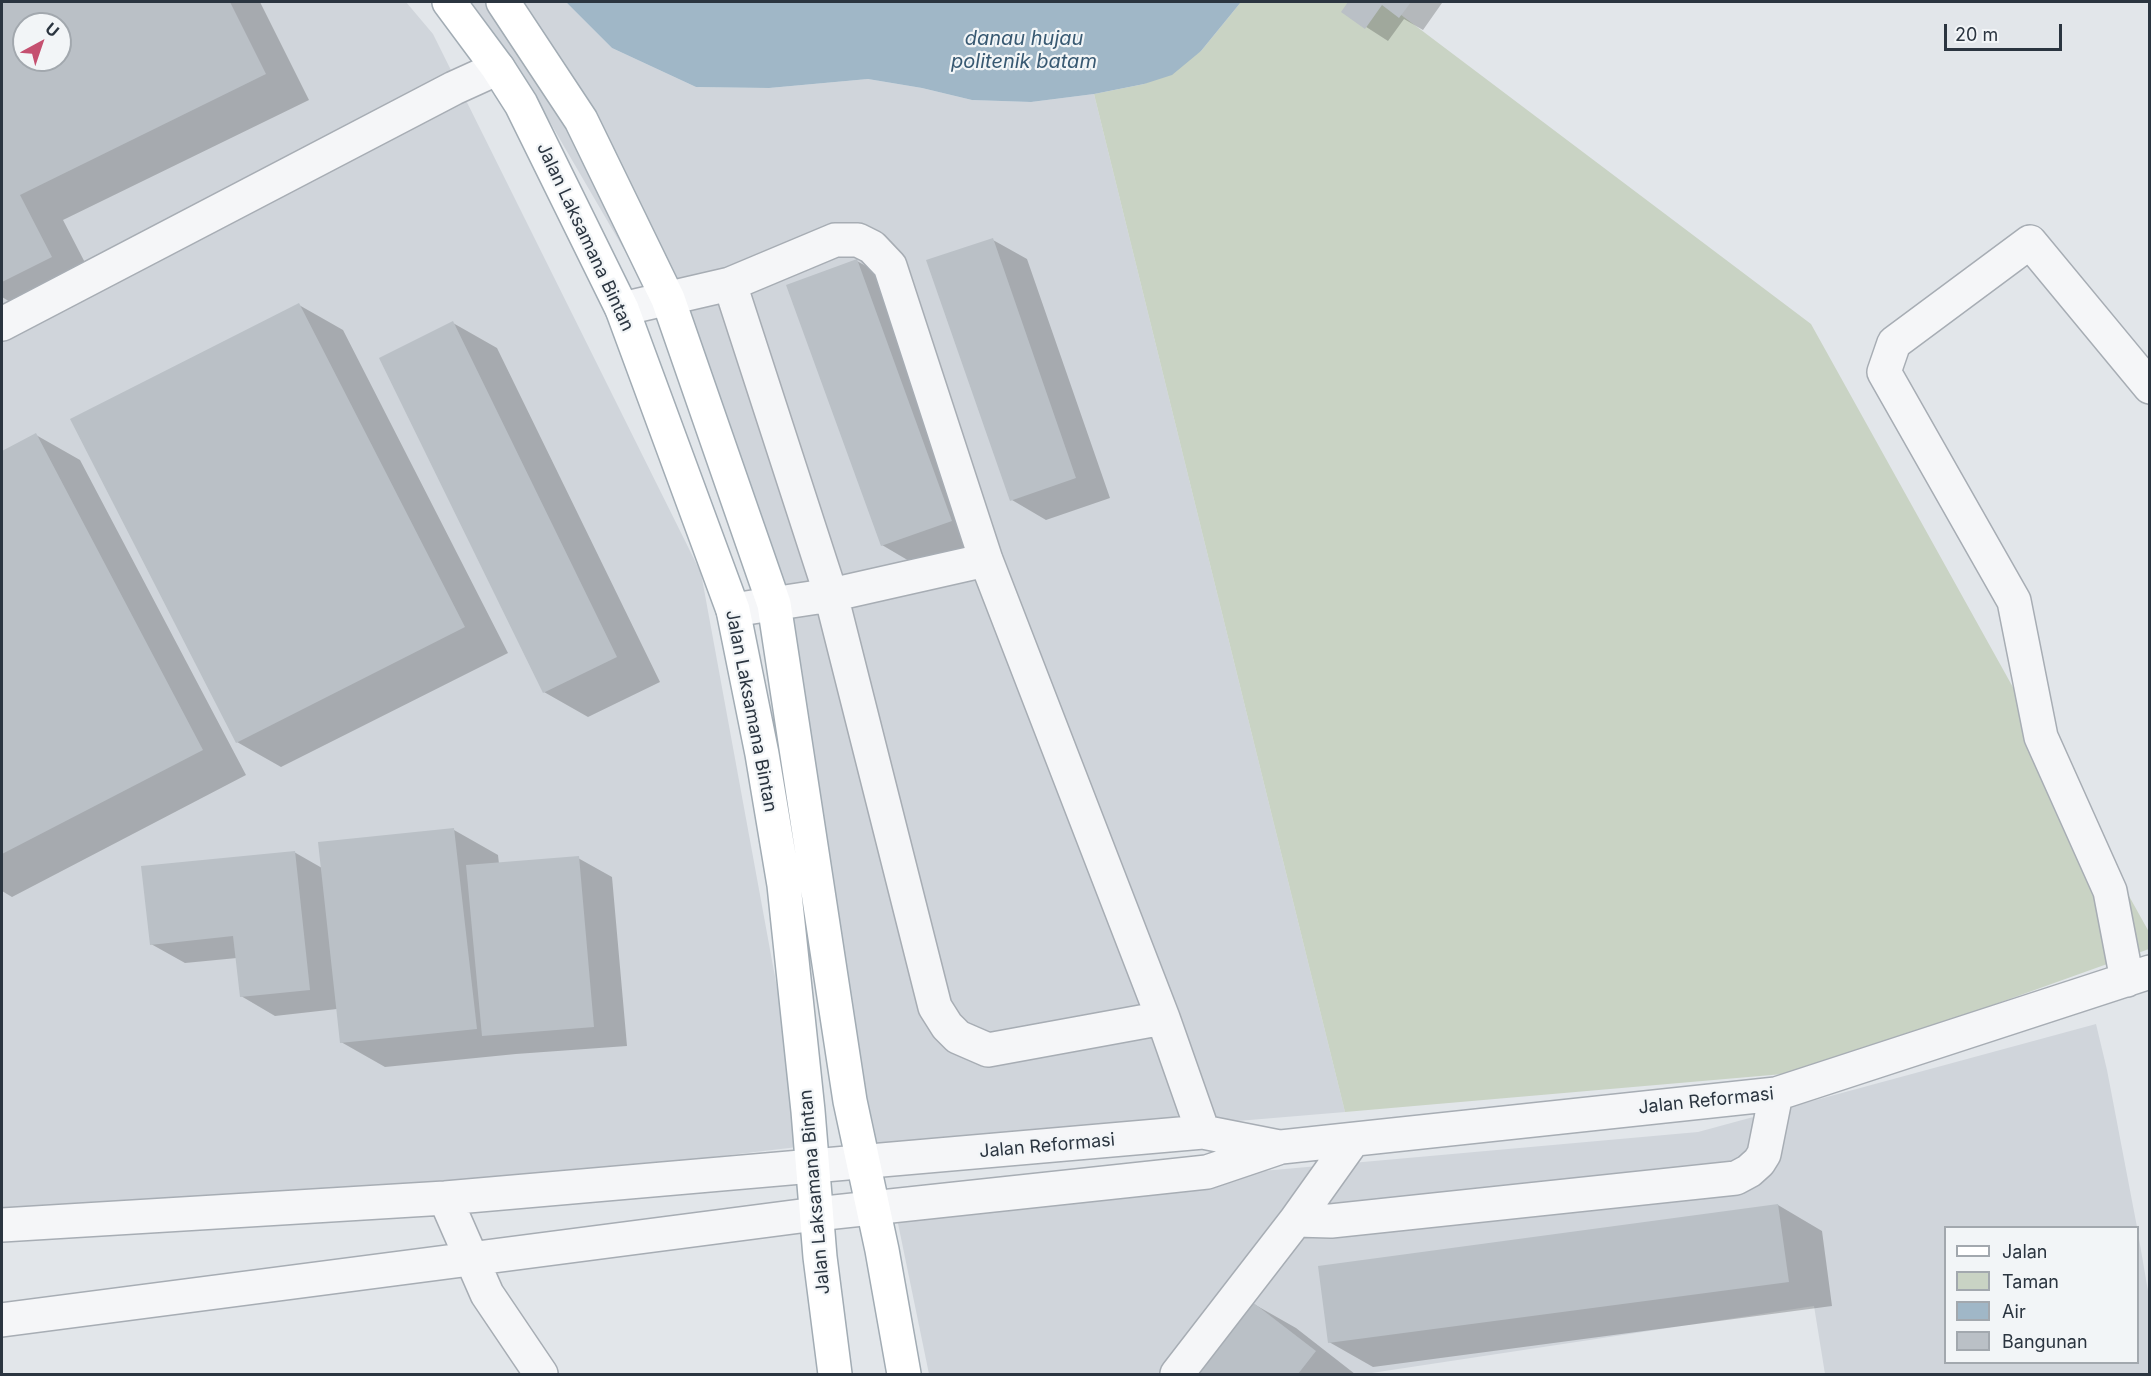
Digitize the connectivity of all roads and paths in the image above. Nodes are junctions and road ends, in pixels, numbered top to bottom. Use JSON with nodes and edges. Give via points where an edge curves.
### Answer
{"nodes":[{"id":1,"x":449,"y":2,"type":"edge"},
{"id":2,"x":503,"y":2,"type":"edge"},
{"id":3,"x":498,"y":68,"type":"junction"},
{"id":4,"x":730,"y":284,"type":"junction"},
{"id":5,"x":668,"y":298,"type":"junction"},
{"id":6,"x":622,"y":309,"type":"junction"},
{"id":7,"x":2,"y":324,"type":"edge"},
{"id":8,"x":2150,"y":387,"type":"edge"},
{"id":9,"x":986,"y":560,"type":"junction"},
{"id":10,"x":831,"y":594,"type":"junction"},
{"id":11,"x":774,"y":604,"type":"junction"},
{"id":12,"x":733,"y":610,"type":"junction"},
{"id":13,"x":2138,"y":976,"type":"edge"},
{"id":14,"x":1163,"y":1018,"type":"junction"},
{"id":15,"x":1776,"y":1094,"type":"junction"},
{"id":16,"x":1203,"y":1132,"type":"junction"},
{"id":17,"x":1353,"y":1140,"type":"junction"},
{"id":18,"x":1281,"y":1147,"type":"junction"},
{"id":19,"x":862,"y":1162,"type":"junction"},
{"id":20,"x":812,"y":1167,"type":"junction"},
{"id":21,"x":445,"y":1198,"type":"junction"},
{"id":22,"x":873,"y":1208,"type":"junction"},
{"id":23,"x":816,"y":1214,"type":"junction"},
{"id":24,"x":1296,"y":1220,"type":"junction"},
{"id":25,"x":2,"y":1226,"type":"edge"},
{"id":26,"x":472,"y":1259,"type":"junction"},
{"id":27,"x":2,"y":1320,"type":"edge"},
{"id":28,"x":541,"y":1374,"type":"edge"},
{"id":29,"x":835,"y":1374,"type":"edge"},
{"id":30,"x":904,"y":1374,"type":"edge"},
{"id":31,"x":1178,"y":1374,"type":"edge"}],
"edges":[{"from":1,"to":3,"type":"main road","name":"Jalan Laksamana Bintan"},
{"from":2,"to":5,"type":"main road","name":"Jalan Laksamana Bintan","via":[[581,120]]},
{"from":3,"to":6,"type":"main road","name":"Jalan Laksamana Bintan","via":[[521,104]]},
{"from":3,"to":7,"type":"street"},
{"from":4,"to":5,"type":"street"},
{"from":4,"to":9,"type":"street","via":[[835,240],[858,240],[872,247],[890,266]]},
{"from":4,"to":10,"type":"street"},
{"from":5,"to":6,"type":"street"},
{"from":5,"to":11,"type":"main road","name":"Jalan Laksamana Bintan"},
{"from":6,"to":12,"type":"main road","name":"Jalan Laksamana Bintan"},
{"from":8,"to":13,"type":"street","via":[[2030,242],[1894,343],[1884,372],[2014,601],[2041,737],[2110,891]]},
{"from":9,"to":10,"type":"street"},
{"from":9,"to":14,"type":"street"},
{"from":10,"to":11,"type":"street"},
{"from":10,"to":14,"type":"street","via":[[934,1007],[946,1026],[958,1037],[988,1050]]},
{"from":11,"to":12,"type":"street"},
{"from":11,"to":19,"type":"main road","name":"Jalan Laksamana Bintan"},
{"from":12,"to":20,"type":"main road","name":"Jalan Laksamana Bintan","via":[[784,885]]},
{"from":13,"to":15,"type":"street","name":"Jalan Reformasi"},
{"from":14,"to":16,"type":"street"},
{"from":15,"to":17,"type":"street","name":"Jalan Reformasi"},
{"from":15,"to":24,"type":"street","via":[[1764,1154],[1749,1171],[1736,1178],[1331,1221]]},
{"from":16,"to":18,"type":"street","name":"Jalan Reformasi"},
{"from":16,"to":19,"type":"street","name":"Jalan Reformasi"},
{"from":17,"to":18,"type":"street","name":"Jalan Reformasi"},
{"from":17,"to":24,"type":"street"},
{"from":18,"to":22,"type":"street","name":"Jalan Reformasi","via":[[1207,1172]]},
{"from":19,"to":20,"type":"street","name":"Jalan Reformasi"},
{"from":19,"to":22,"type":"main road","name":"Jalan Laksamana Bintan"},
{"from":20,"to":21,"type":"street","name":"Jalan Reformasi"},
{"from":20,"to":23,"type":"main road","name":"Jalan Laksamana Bintan"},
{"from":21,"to":25,"type":"street","name":"Jalan Reformasi"},
{"from":21,"to":26,"type":"street"},
{"from":22,"to":23,"type":"street","name":"Jalan Reformasi"},
{"from":22,"to":30,"type":"main road","name":"Jalan Laksamana Bintan"},
{"from":23,"to":26,"type":"street","name":"Jalan Reformasi"},
{"from":23,"to":29,"type":"main road","name":"Jalan Laksamana Bintan"},
{"from":24,"to":31,"type":"street"},
{"from":26,"to":27,"type":"street","name":"Jalan Reformasi"},
{"from":26,"to":28,"type":"street","via":[[487,1294]]}]}
